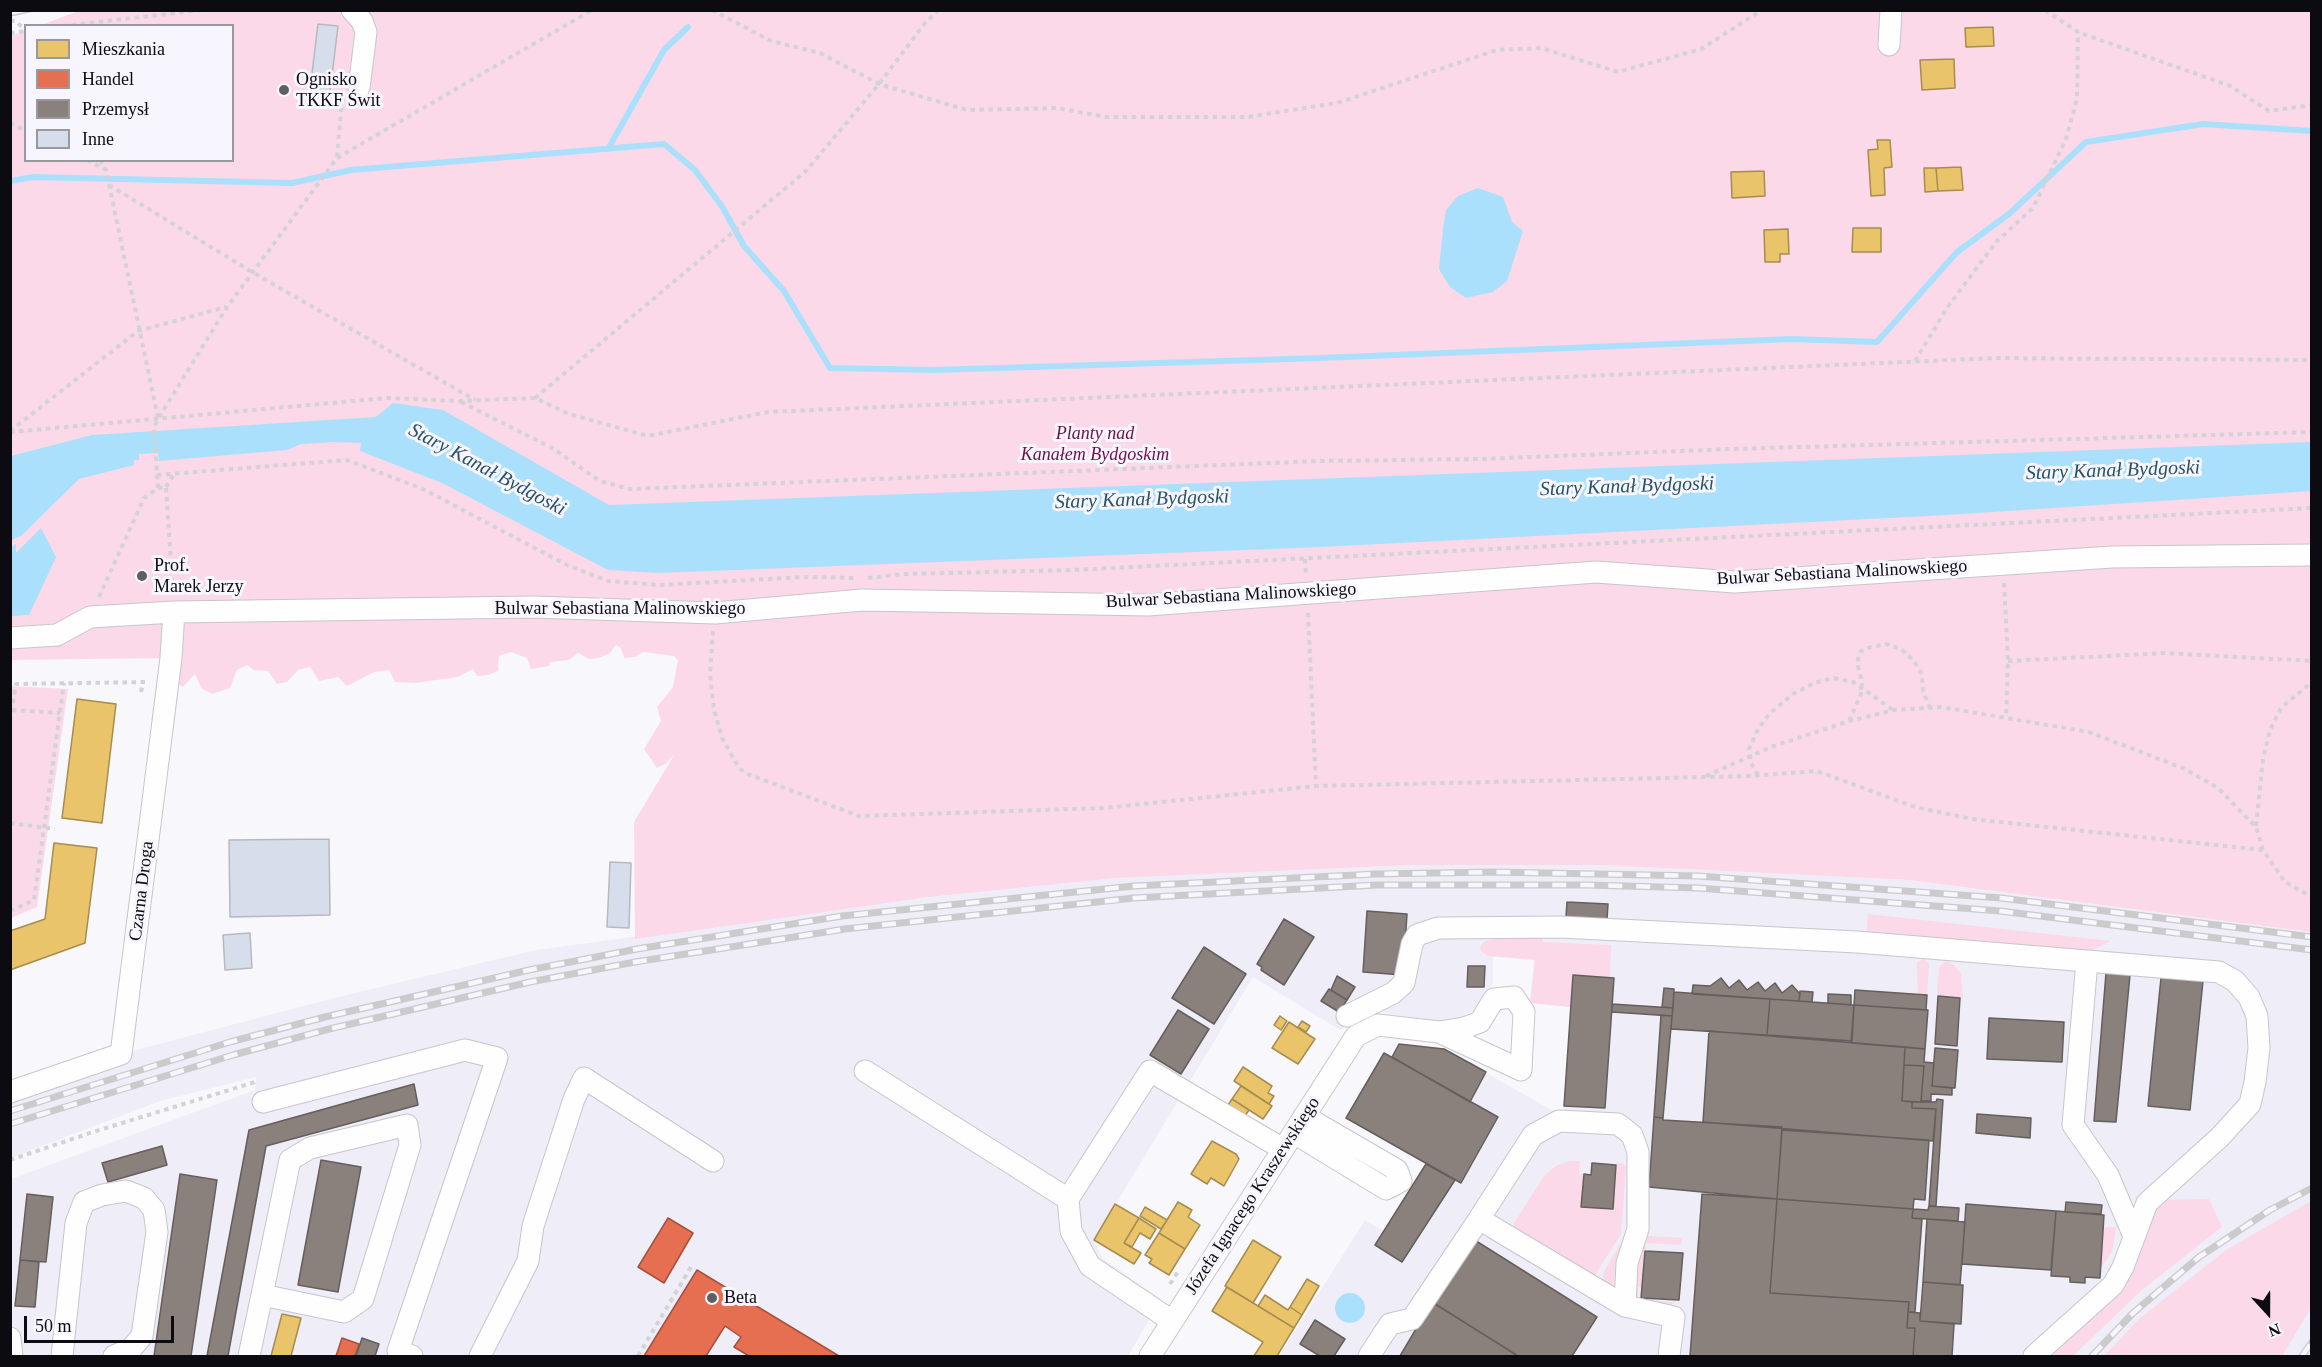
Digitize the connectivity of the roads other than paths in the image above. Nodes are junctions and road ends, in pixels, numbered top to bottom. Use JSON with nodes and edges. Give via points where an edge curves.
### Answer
{"nodes":[{"id":1,"x":352,"y":10,"type":"edge"},
{"id":2,"x":1891,"y":10,"type":"edge"},
{"id":3,"x":1889,"y":45,"type":"dead end"},
{"id":4,"x":359,"y":88,"type":"dead end"},
{"id":5,"x":2312,"y":555,"type":"edge"},
{"id":6,"x":174,"y":612,"type":"junction"},
{"id":7,"x":10,"y":638,"type":"edge"},
{"id":8,"x":2086,"y":961,"type":"junction"},
{"id":9,"x":1347,"y":1016,"type":"dead end"},
{"id":10,"x":1439,"y":1032,"type":"dead end"},
{"id":11,"x":865,"y":1071,"type":"dead end"},
{"id":12,"x":10,"y":1092,"type":"edge"},
{"id":13,"x":263,"y":1102,"type":"dead end"},
{"id":14,"x":1294,"y":1133,"type":"junction"},
{"id":15,"x":713,"y":1161,"type":"dead end"},
{"id":16,"x":1068,"y":1199,"type":"junction"},
{"id":17,"x":1479,"y":1219,"type":"junction"},
{"id":18,"x":2133,"y":1234,"type":"junction"},
{"id":19,"x":262,"y":1295,"type":"junction"},
{"id":20,"x":1625,"y":1306,"type":"junction"},
{"id":21,"x":1172,"y":1322,"type":"junction"},
{"id":22,"x":10,"y":1338,"type":"edge"},
{"id":23,"x":12,"y":1356,"type":"edge"},
{"id":24,"x":68,"y":1356,"type":"edge"},
{"id":25,"x":114,"y":1356,"type":"edge"},
{"id":26,"x":249,"y":1356,"type":"edge"},
{"id":27,"x":412,"y":1356,"type":"edge"},
{"id":28,"x":480,"y":1356,"type":"edge"},
{"id":29,"x":1150,"y":1356,"type":"edge"},
{"id":30,"x":1369,"y":1356,"type":"edge"},
{"id":31,"x":1669,"y":1356,"type":"edge"},
{"id":32,"x":2034,"y":1356,"type":"edge"}],
"edges":[{"from":1,"to":4,"type":"street","via":[[366,32]]},
{"from":2,"to":3,"type":"street"},
{"from":5,"to":6,"type":"street","name":"Bulwar Sebastiana Malinowskiego","via":[[2112,557],[1735,582],[1596,572],[1148,605],[862,600],[715,613],[533,607]]},
{"from":6,"to":7,"type":"street","name":"Bulwar Sebastiana Malinowskiego","via":[[90,617],[57,635]]},
{"from":6,"to":12,"type":"street","name":"Czarna Droga","via":[[121,1054]]},
{"from":8,"to":9,"type":"street","via":[[1857,942],[1572,928],[1438,928],[1417,935],[1404,983],[1393,993]]},
{"from":8,"to":18,"type":"street","via":[[2073,1125],[2108,1175]]},
{"from":8,"to":18,"type":"street","via":[[2219,972],[2235,981],[2249,997],[2257,1016],[2259,1048],[2250,1104],[2220,1137],[2147,1203]]},
{"from":10,"to":14,"type":"street","name":"Józefa Ignacego Kraszewskiego","via":[[1378,1024],[1356,1036]]},
{"from":11,"to":16,"type":"street"},
{"from":13,"to":27,"type":"street","via":[[465,1050],[497,1058],[398,1351]]},
{"from":14,"to":16,"type":"street","via":[[1150,1071]]},
{"from":14,"to":21,"type":"street","name":"Józefa Ignacego Kraszewskiego"},
{"from":15,"to":28,"type":"street","via":[[584,1078],[533,1226],[528,1261]]},
{"from":16,"to":21,"type":"street","via":[[1071,1231],[1090,1266]]},
{"from":17,"to":20,"type":"street"},
{"from":17,"to":20,"type":"street","via":[[1533,1136],[1559,1121],[1617,1124],[1632,1135],[1638,1152],[1638,1229],[1627,1263]]},
{"from":17,"to":30,"type":"street","via":[[1412,1319],[1390,1324]]},
{"from":18,"to":32,"type":"street","via":[[2113,1285]]},
{"from":19,"to":19,"type":"street","via":[[290,1160],[309,1148],[407,1125],[410,1145],[363,1299],[344,1312]]},
{"from":19,"to":26,"type":"street"},
{"from":20,"to":31,"type":"street","via":[[1674,1317]]},
{"from":21,"to":29,"type":"street","name":"Józefa Ignacego Kraszewskiego"},
{"from":22,"to":23,"type":"street"},
{"from":24,"to":25,"type":"street","via":[[75,1223],[84,1202],[126,1191],[144,1197],[154,1210],[157,1232],[142,1336],[131,1349]]}]}
